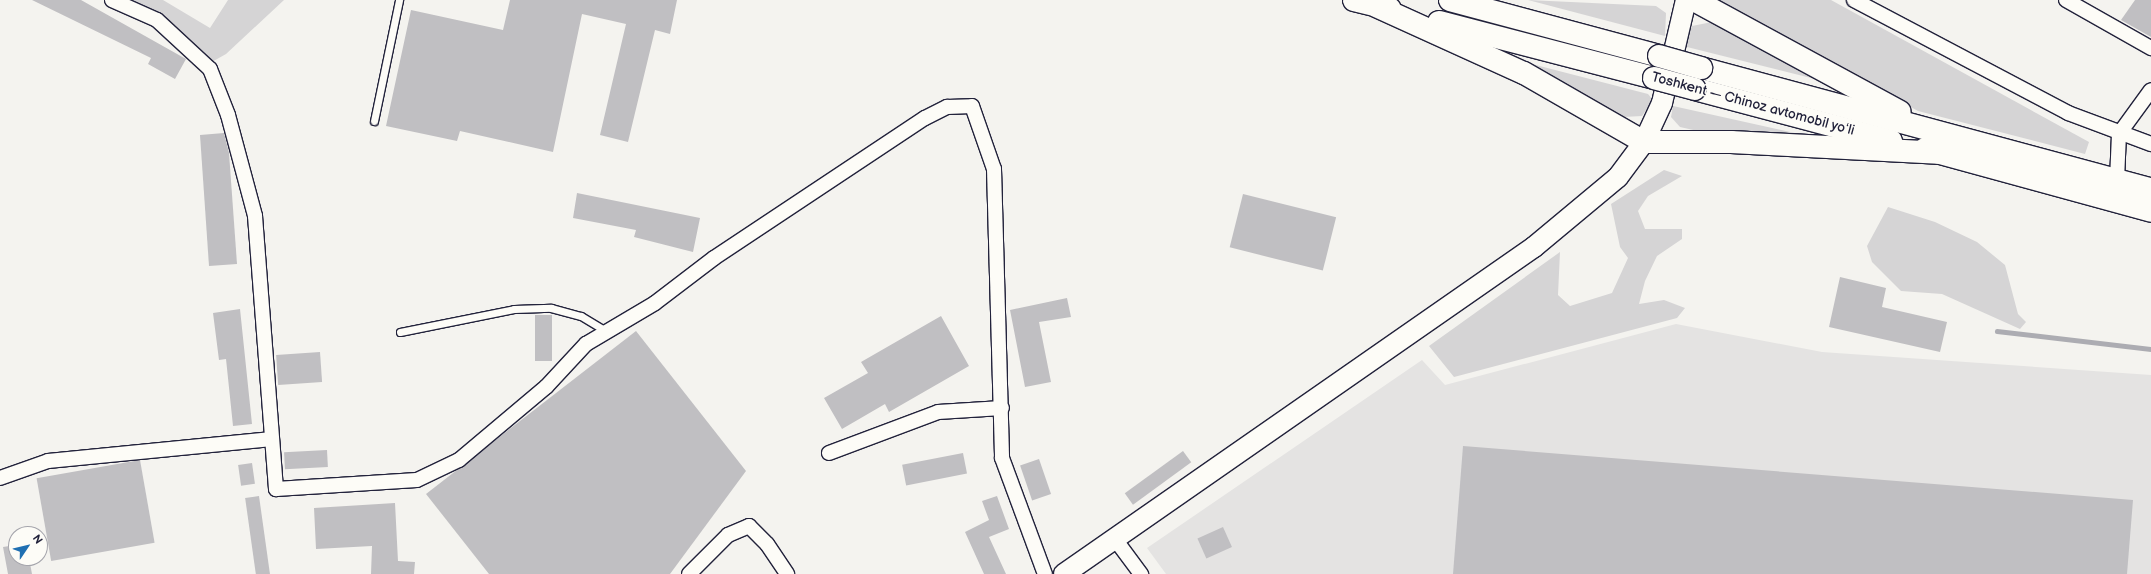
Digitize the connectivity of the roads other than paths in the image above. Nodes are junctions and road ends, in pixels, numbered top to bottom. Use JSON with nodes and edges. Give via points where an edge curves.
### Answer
{"nodes":[{"id":1,"x":112,"y":0,"type":"edge"},
{"id":2,"x":399,"y":0,"type":"edge"},
{"id":3,"x":1354,"y":0,"type":"edge"},
{"id":4,"x":1450,"y":0,"type":"edge"},
{"id":5,"x":1686,"y":0,"type":"edge"},
{"id":6,"x":1694,"y":0,"type":"edge"},
{"id":7,"x":1854,"y":0,"type":"edge"},
{"id":8,"x":2066,"y":0,"type":"edge"},
{"id":9,"x":1376,"y":6,"type":"junction"},
{"id":10,"x":2151,"y":48,"type":"edge"},
{"id":11,"x":2151,"y":90,"type":"edge"},
{"id":12,"x":374,"y":121,"type":"dead end"},
{"id":13,"x":2118,"y":134,"type":"junction"},
{"id":14,"x":1942,"y":143,"type":"junction"},
{"id":15,"x":1655,"y":144,"type":"junction"},
{"id":16,"x":2151,"y":144,"type":"edge"},
{"id":17,"x":2117,"y":180,"type":"junction"},
{"id":18,"x":2151,"y":189,"type":"edge"},
{"id":19,"x":2151,"y":211,"type":"edge"},
{"id":20,"x":606,"y":331,"type":"junction"},
{"id":21,"x":400,"y":332,"type":"dead end"},
{"id":22,"x":1002,"y":408,"type":"junction"},
{"id":23,"x":272,"y":439,"type":"junction"},
{"id":24,"x":829,"y":453,"type":"dead end"},
{"id":25,"x":0,"y":478,"type":"edge"},
{"id":26,"x":1115,"y":539,"type":"junction"},
{"id":27,"x":689,"y":574,"type":"edge"},
{"id":28,"x":787,"y":574,"type":"edge"},
{"id":29,"x":1045,"y":574,"type":"edge"},
{"id":30,"x":1064,"y":574,"type":"edge"},
{"id":31,"x":1141,"y":574,"type":"edge"}],
"edges":[{"from":1,"to":23,"type":"street","via":[[156,20],[210,68],[228,115],[256,216]]},
{"from":2,"to":12,"type":"lane"},
{"from":3,"to":9,"type":"highway","name":"Toshkent — Chinoz avtomobil yoʻli"},
{"from":4,"to":14,"type":"highway","name":"Toshkent — Chinoz avtomobil yoʻli","bridge":true,"via":[[1701,68]]},
{"from":5,"to":15,"type":"main road"},
{"from":6,"to":14,"type":"highway"},
{"from":7,"to":13,"type":"street","via":[[2068,112]]},
{"from":8,"to":10,"type":"street"},
{"from":9,"to":14,"type":"highway","name":"Toshkent — Chinoz avtomobil yoʻli","bridge":true,"via":[[1695,89]]},
{"from":9,"to":15,"type":"highway","via":[[1512,67]]},
{"from":11,"to":13,"type":"street"},
{"from":13,"to":16,"type":"street"},
{"from":13,"to":17,"type":"street"},
{"from":14,"to":15,"type":"highway"},
{"from":14,"to":17,"type":"highway","name":"Toshkent — Chinoz avtomobil yoʻli"},
{"from":14,"to":19,"type":"highway","name":"Toshkent — Chinoz avtomobil yoʻli"},
{"from":15,"to":26,"type":"main road","via":[[1528,252]]},
{"from":17,"to":18,"type":"highway","name":"Toshkent — Chinoz avtomobil yoʻli"},
{"from":20,"to":21,"type":"lane","via":[[581,316],[551,308],[514,309]]},
{"from":20,"to":22,"type":"street","via":[[655,303],[714,258],[925,118],[947,107],[972,106],[994,169]]},
{"from":20,"to":23,"type":"street","via":[[586,344],[546,388],[459,460],[417,480],[276,489]]},
{"from":22,"to":24,"type":"street","via":[[938,412]]},
{"from":22,"to":29,"type":"street","via":[[1002,458]]},
{"from":23,"to":25,"type":"street","via":[[48,461]]},
{"from":26,"to":30,"type":"main road"},
{"from":26,"to":31,"type":"street"},
{"from":27,"to":28,"type":"street","via":[[728,535],[749,526],[767,544]]}]}
